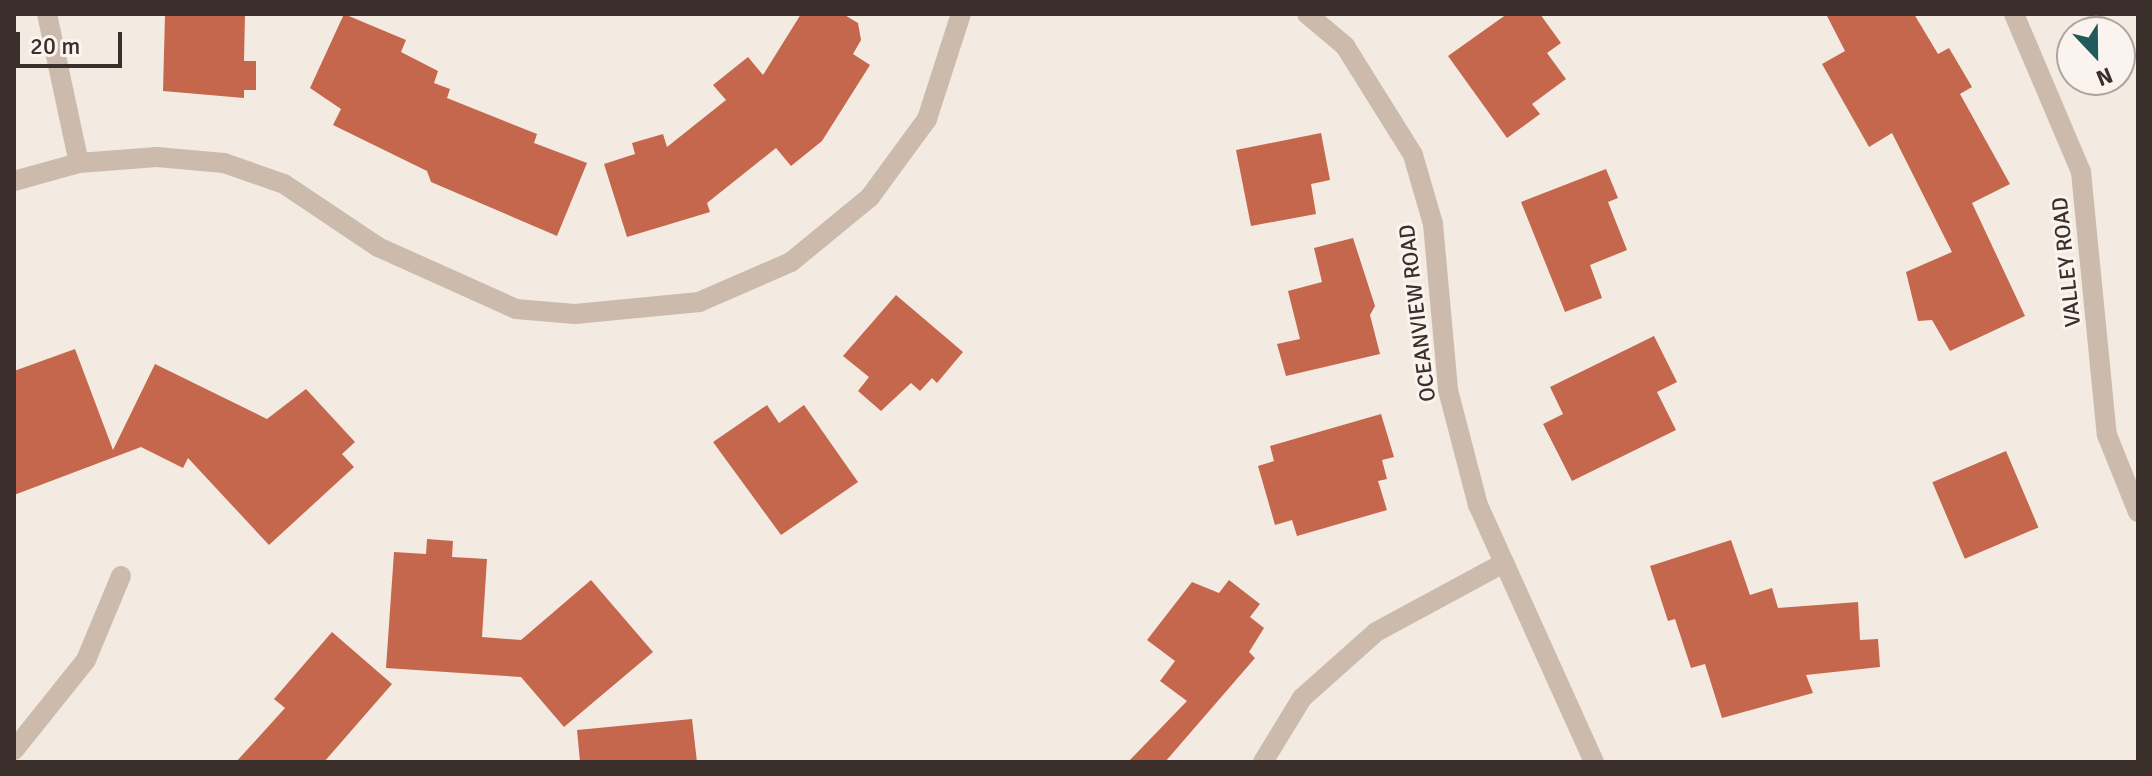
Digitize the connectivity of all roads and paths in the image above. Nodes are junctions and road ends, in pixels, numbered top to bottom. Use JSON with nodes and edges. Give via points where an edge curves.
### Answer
{"nodes":[{"id":1,"x":47,"y":14,"type":"edge"},
{"id":2,"x":961,"y":14,"type":"edge"},
{"id":3,"x":1307,"y":14,"type":"edge"},
{"id":4,"x":2014,"y":14,"type":"edge"},
{"id":5,"x":79,"y":163,"type":"junction"},
{"id":6,"x":14,"y":181,"type":"edge"},
{"id":7,"x":2138,"y":512,"type":"edge"},
{"id":8,"x":1502,"y":564,"type":"junction"},
{"id":9,"x":121,"y":576,"type":"dead end"},
{"id":10,"x":14,"y":750,"type":"edge"},
{"id":11,"x":1263,"y":762,"type":"edge"},
{"id":12,"x":1594,"y":762,"type":"edge"}],
"edges":[{"from":1,"to":5,"type":"street"},
{"from":2,"to":5,"type":"street","via":[[927,119],[870,197],[791,262],[699,302],[575,314],[516,309],[378,247],[284,184],[224,163],[157,157]]},
{"from":3,"to":8,"type":"street","name":"OCEANVIEW ROAD","via":[[1345,46],[1413,155],[1433,224],[1448,390]]},
{"from":4,"to":7,"type":"street","name":"VALLEY ROAD","via":[[2081,172],[2107,435]]},
{"from":5,"to":6,"type":"street"},
{"from":8,"to":11,"type":"street","via":[[1376,632],[1302,698]]},
{"from":8,"to":12,"type":"street","name":"OCEANVIEW ROAD"},
{"from":9,"to":10,"type":"street","via":[[86,660]]}]}
